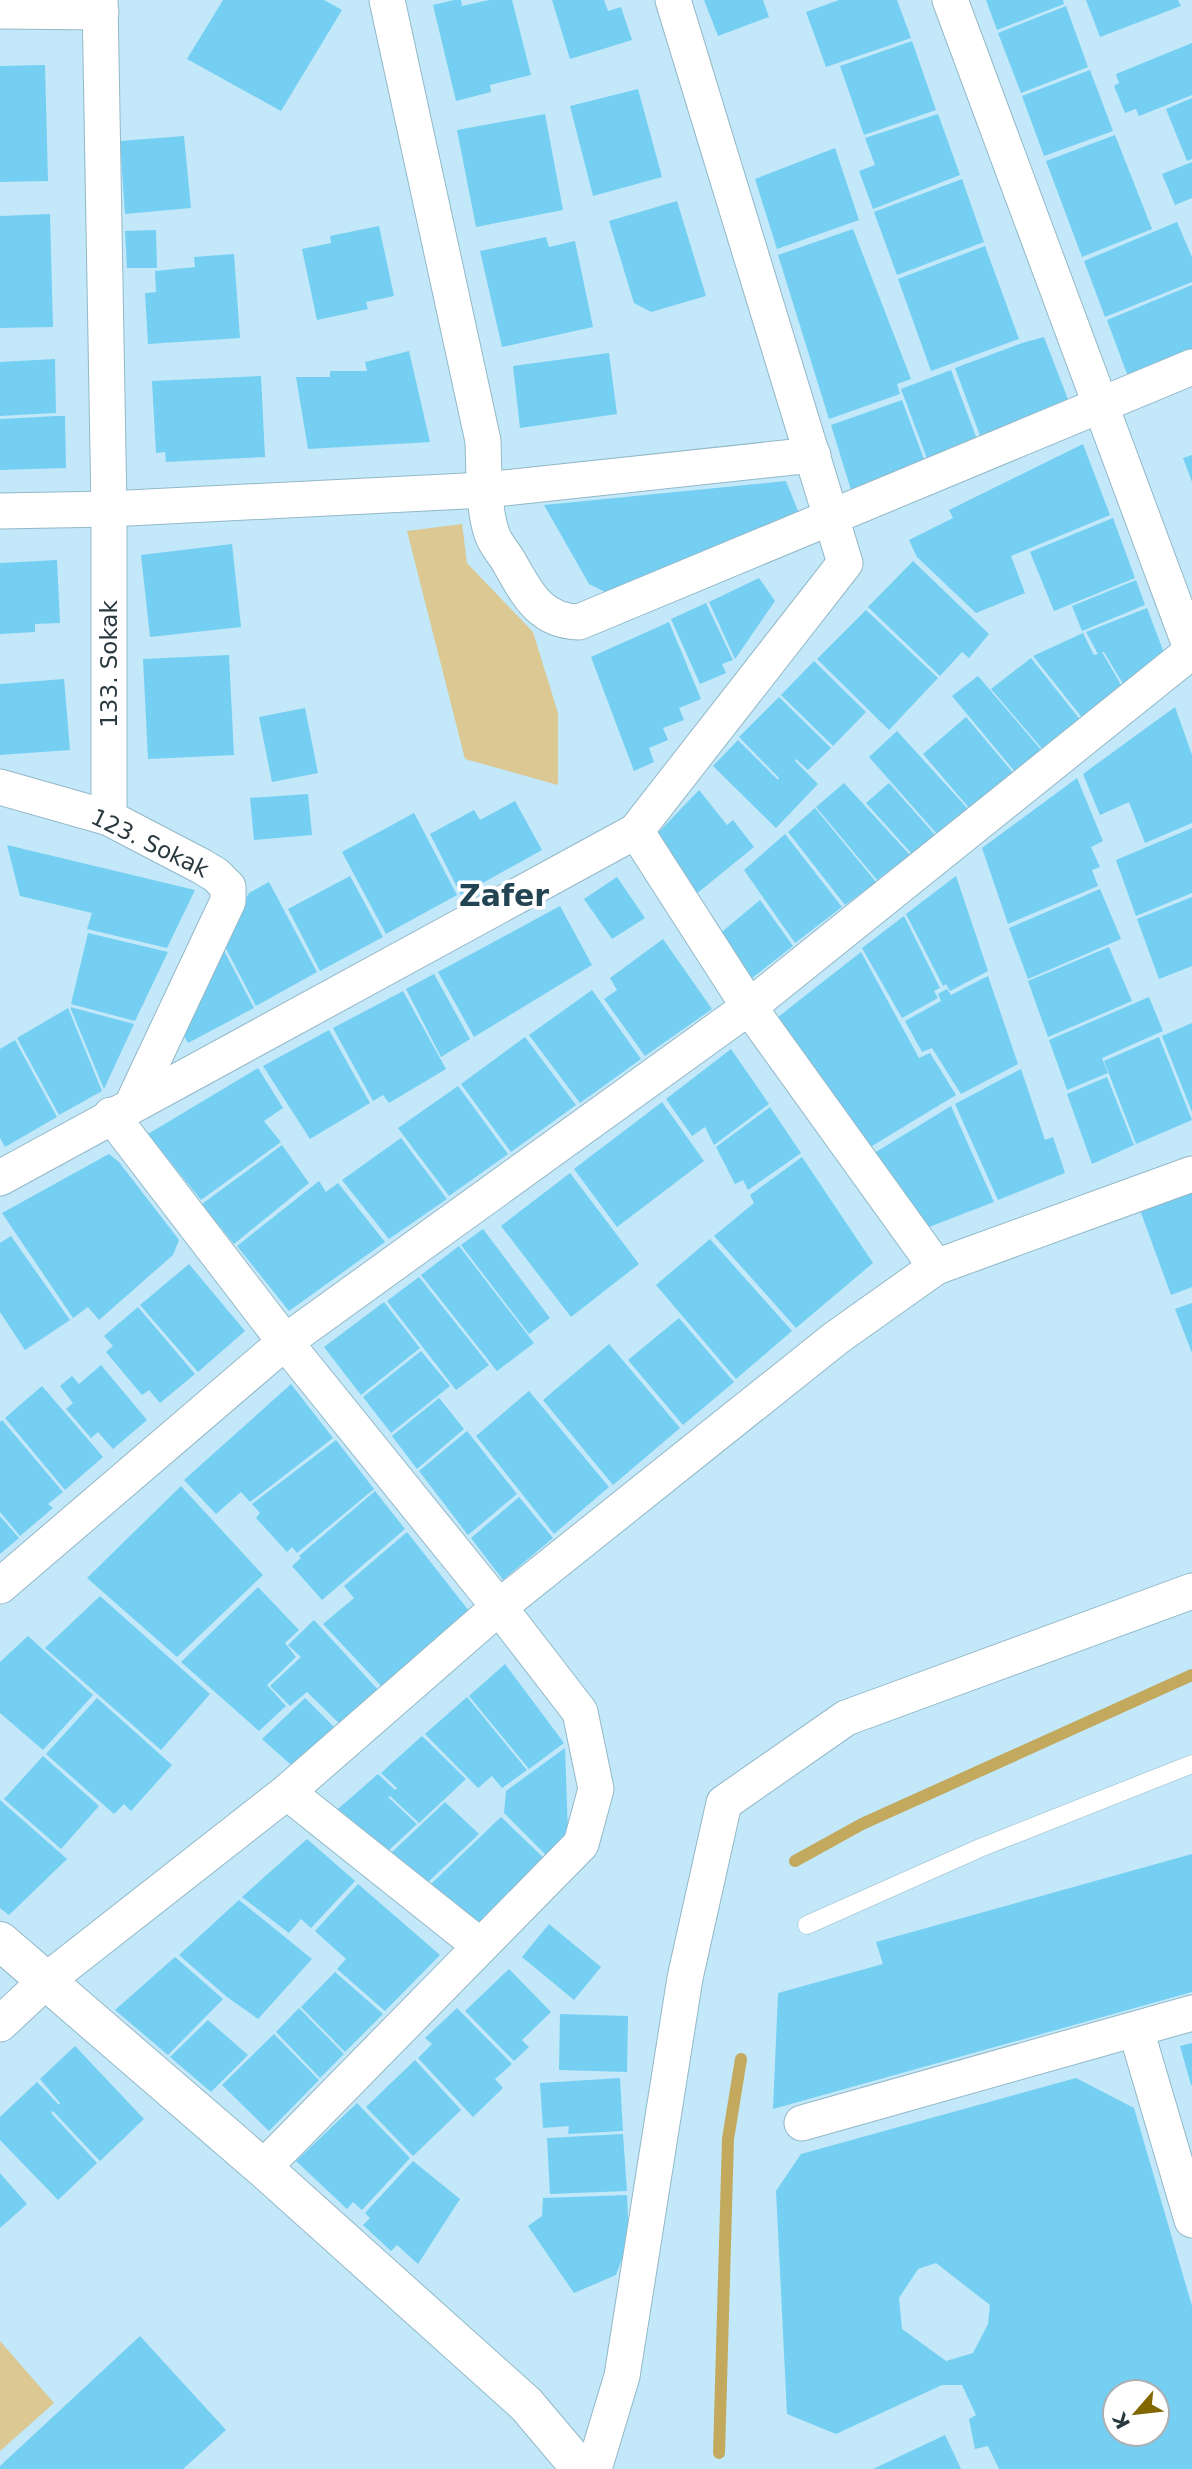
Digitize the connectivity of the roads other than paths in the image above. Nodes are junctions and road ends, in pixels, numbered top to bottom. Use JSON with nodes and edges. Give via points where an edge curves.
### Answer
{"nodes":[{"id":1,"x":387,"y":0,"type":"edge"},
{"id":2,"x":673,"y":0,"type":"edge"},
{"id":3,"x":950,"y":0,"type":"edge"},
{"id":4,"x":101,"y":6,"type":"edge"},
{"id":5,"x":0,"y":11,"type":"edge"},
{"id":6,"x":1192,"y":367,"type":"edge"},
{"id":7,"x":1099,"y":404,"type":"junction"},
{"id":8,"x":813,"y":455,"type":"junction"},
{"id":9,"x":485,"y":490,"type":"junction"},
{"id":10,"x":109,"y":509,"type":"junction"},
{"id":11,"x":0,"y":511,"type":"edge"},
{"id":12,"x":832,"y":516,"type":"junction"},
{"id":13,"x":1192,"y":651,"type":"edge"},
{"id":14,"x":0,"y":787,"type":"edge"},
{"id":15,"x":109,"y":818,"type":"junction"},
{"id":16,"x":636,"y":831,"type":"junction"},
{"id":17,"x":749,"y":1007,"type":"junction"},
{"id":18,"x":121,"y":1110,"type":"junction"},
{"id":19,"x":1192,"y":1174,"type":"edge"},
{"id":20,"x":0,"y":1178,"type":"edge"},
{"id":21,"x":936,"y":1267,"type":"junction"},
{"id":22,"x":285,"y":1342,"type":"junction"},
{"id":23,"x":0,"y":1586,"type":"edge"},
{"id":24,"x":1192,"y":1591,"type":"edge"},
{"id":25,"x":499,"y":1607,"type":"junction"},
{"id":26,"x":1192,"y":1764,"type":"edge"},
{"id":27,"x":287,"y":1792,"type":"junction"},
{"id":28,"x":807,"y":1924,"type":"dead end"},
{"id":29,"x":0,"y":1941,"type":"edge"},
{"id":30,"x":479,"y":1945,"type":"junction"},
{"id":31,"x":47,"y":1980,"type":"junction"},
{"id":32,"x":1192,"y":2013,"type":"edge"},
{"id":33,"x":0,"y":2024,"type":"edge"},
{"id":34,"x":1136,"y":2030,"type":"junction"},
{"id":35,"x":802,"y":2123,"type":"dead end"},
{"id":36,"x":263,"y":2168,"type":"junction"},
{"id":37,"x":1192,"y":2220,"type":"edge"},
{"id":38,"x":581,"y":2469,"type":"edge"},
{"id":39,"x":594,"y":2469,"type":"edge"}],
"edges":[{"from":1,"to":9,"type":"street","via":[[482,441]]},
{"from":2,"to":8,"type":"street"},
{"from":3,"to":7,"type":"street"},
{"from":4,"to":5,"type":"street"},
{"from":4,"to":10,"type":"street","name":"133. Sokak"},
{"from":6,"to":7,"type":"street"},
{"from":7,"to":12,"type":"street"},
{"from":7,"to":13,"type":"street"},
{"from":8,"to":9,"type":"street"},
{"from":8,"to":12,"type":"street"},
{"from":9,"to":10,"type":"street"},
{"from":9,"to":12,"type":"street","via":[[492,534],[532,601],[563,622],[579,622]]},
{"from":10,"to":11,"type":"street"},
{"from":10,"to":15,"type":"street","name":"133. Sokak"},
{"from":12,"to":16,"type":"street","via":[[845,563]]},
{"from":13,"to":17,"type":"street"},
{"from":14,"to":15,"type":"street","name":"123. Sokak"},
{"from":15,"to":18,"type":"street","name":"123. Sokak","via":[[216,875],[229,893]]},
{"from":16,"to":17,"type":"street"},
{"from":16,"to":18,"type":"street"},
{"from":17,"to":21,"type":"street"},
{"from":17,"to":22,"type":"street"},
{"from":18,"to":20,"type":"street"},
{"from":18,"to":22,"type":"street"},
{"from":19,"to":21,"type":"street"},
{"from":21,"to":25,"type":"street","via":[[836,1338]]},
{"from":22,"to":23,"type":"street"},
{"from":22,"to":25,"type":"street"},
{"from":24,"to":39,"type":"street","via":[[846,1718],[724,1803],[685,1978],[622,2376]]},
{"from":25,"to":27,"type":"street"},
{"from":25,"to":30,"type":"street","via":[[580,1712],[596,1789],[581,1844]]},
{"from":26,"to":28,"type":"lane","via":[[979,1848]]},
{"from":27,"to":30,"type":"street"},
{"from":27,"to":31,"type":"street"},
{"from":29,"to":31,"type":"street"},
{"from":30,"to":36,"type":"street"},
{"from":31,"to":33,"type":"street"},
{"from":31,"to":36,"type":"street"},
{"from":32,"to":34,"type":"street"},
{"from":34,"to":35,"type":"street"},
{"from":34,"to":37,"type":"street"},
{"from":36,"to":38,"type":"street","via":[[526,2404]]}]}
